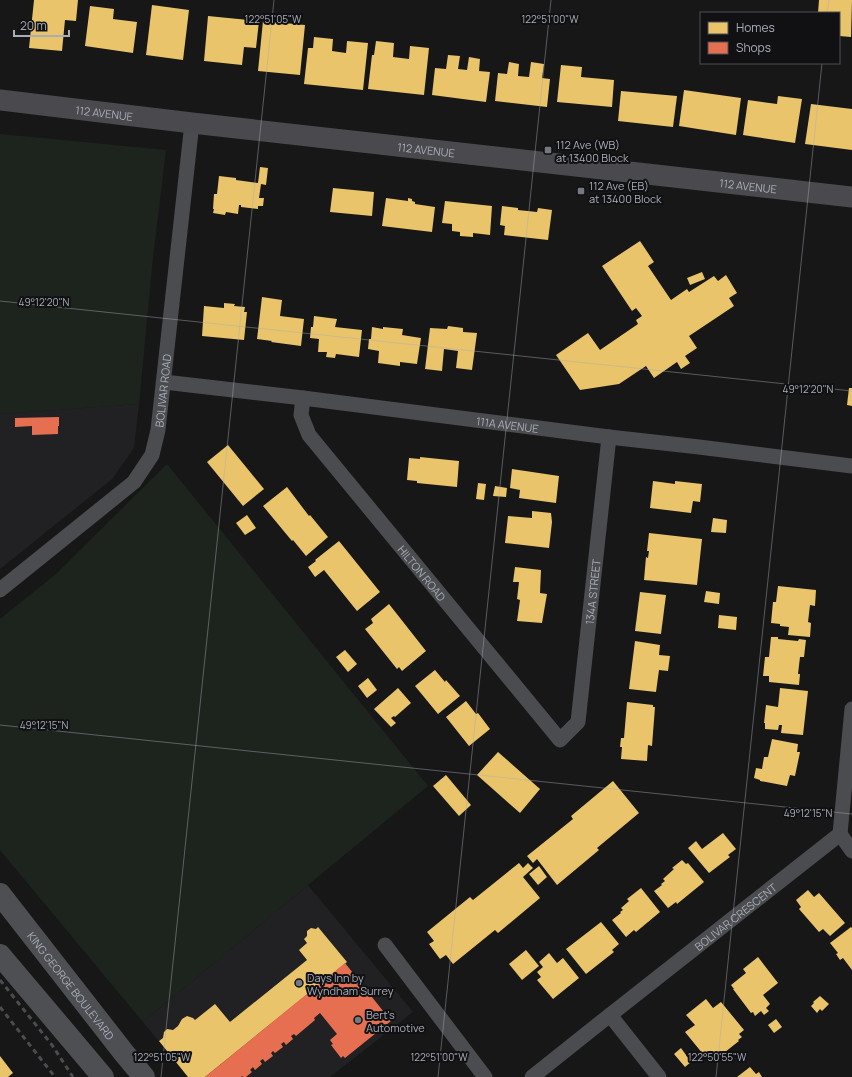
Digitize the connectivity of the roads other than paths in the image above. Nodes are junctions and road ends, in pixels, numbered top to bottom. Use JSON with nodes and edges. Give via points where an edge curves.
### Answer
{"nodes":[{"id":1,"x":0,"y":100,"type":"edge"},
{"id":2,"x":192,"y":123,"type":"junction"},
{"id":3,"x":852,"y":197,"type":"edge"},
{"id":4,"x":164,"y":382,"type":"junction"},
{"id":5,"x":304,"y":398,"type":"junction"},
{"id":6,"x":608,"y":437,"type":"junction"},
{"id":7,"x":852,"y":466,"type":"edge"},
{"id":8,"x":0,"y":590,"type":"edge"},
{"id":9,"x":852,"y":709,"type":"edge"},
{"id":10,"x":560,"y":740,"type":"joint"},
{"id":11,"x":840,"y":834,"type":"junction"},
{"id":12,"x":852,"y":851,"type":"edge"},
{"id":13,"x":0,"y":894,"type":"edge"},
{"id":14,"x":385,"y":945,"type":"dead end"},
{"id":15,"x":0,"y":955,"type":"edge"},
{"id":16,"x":610,"y":1015,"type":"junction"},
{"id":17,"x":102,"y":1077,"type":"edge"},
{"id":18,"x":144,"y":1077,"type":"edge"},
{"id":19,"x":485,"y":1077,"type":"edge"},
{"id":20,"x":532,"y":1077,"type":"edge"},
{"id":21,"x":660,"y":1077,"type":"edge"}],
"edges":[{"from":1,"to":2,"type":"main road","name":"112 AVENUE"},
{"from":2,"to":3,"type":"main road","name":"112 AVENUE"},
{"from":2,"to":4,"type":"street","name":"BOLIVAR ROAD"},
{"from":4,"to":5,"type":"street","name":"111A AVENUE"},
{"from":4,"to":8,"type":"street","name":"BOLIVAR ROAD","via":[[152,455],[134,482]]},
{"from":5,"to":6,"type":"street","name":"111A AVENUE"},
{"from":5,"to":10,"type":"street","name":"HILTON ROAD","via":[[302,415],[309,435]]},
{"from":6,"to":7,"type":"street","name":"111A AVENUE"},
{"from":6,"to":10,"type":"street","name":"134A STREET","via":[[578,722]]},
{"from":9,"to":11,"type":"street"},
{"from":11,"to":12,"type":"street"},
{"from":11,"to":16,"type":"street","name":"BOLIVAR CRESCENT"},
{"from":13,"to":18,"type":"main road","name":"KING GEORGE BOULEVARD"},
{"from":14,"to":19,"type":"street"},
{"from":15,"to":17,"type":"main road"},
{"from":16,"to":20,"type":"street","name":"BOLIVAR CRESCENT"},
{"from":16,"to":21,"type":"street"}]}
